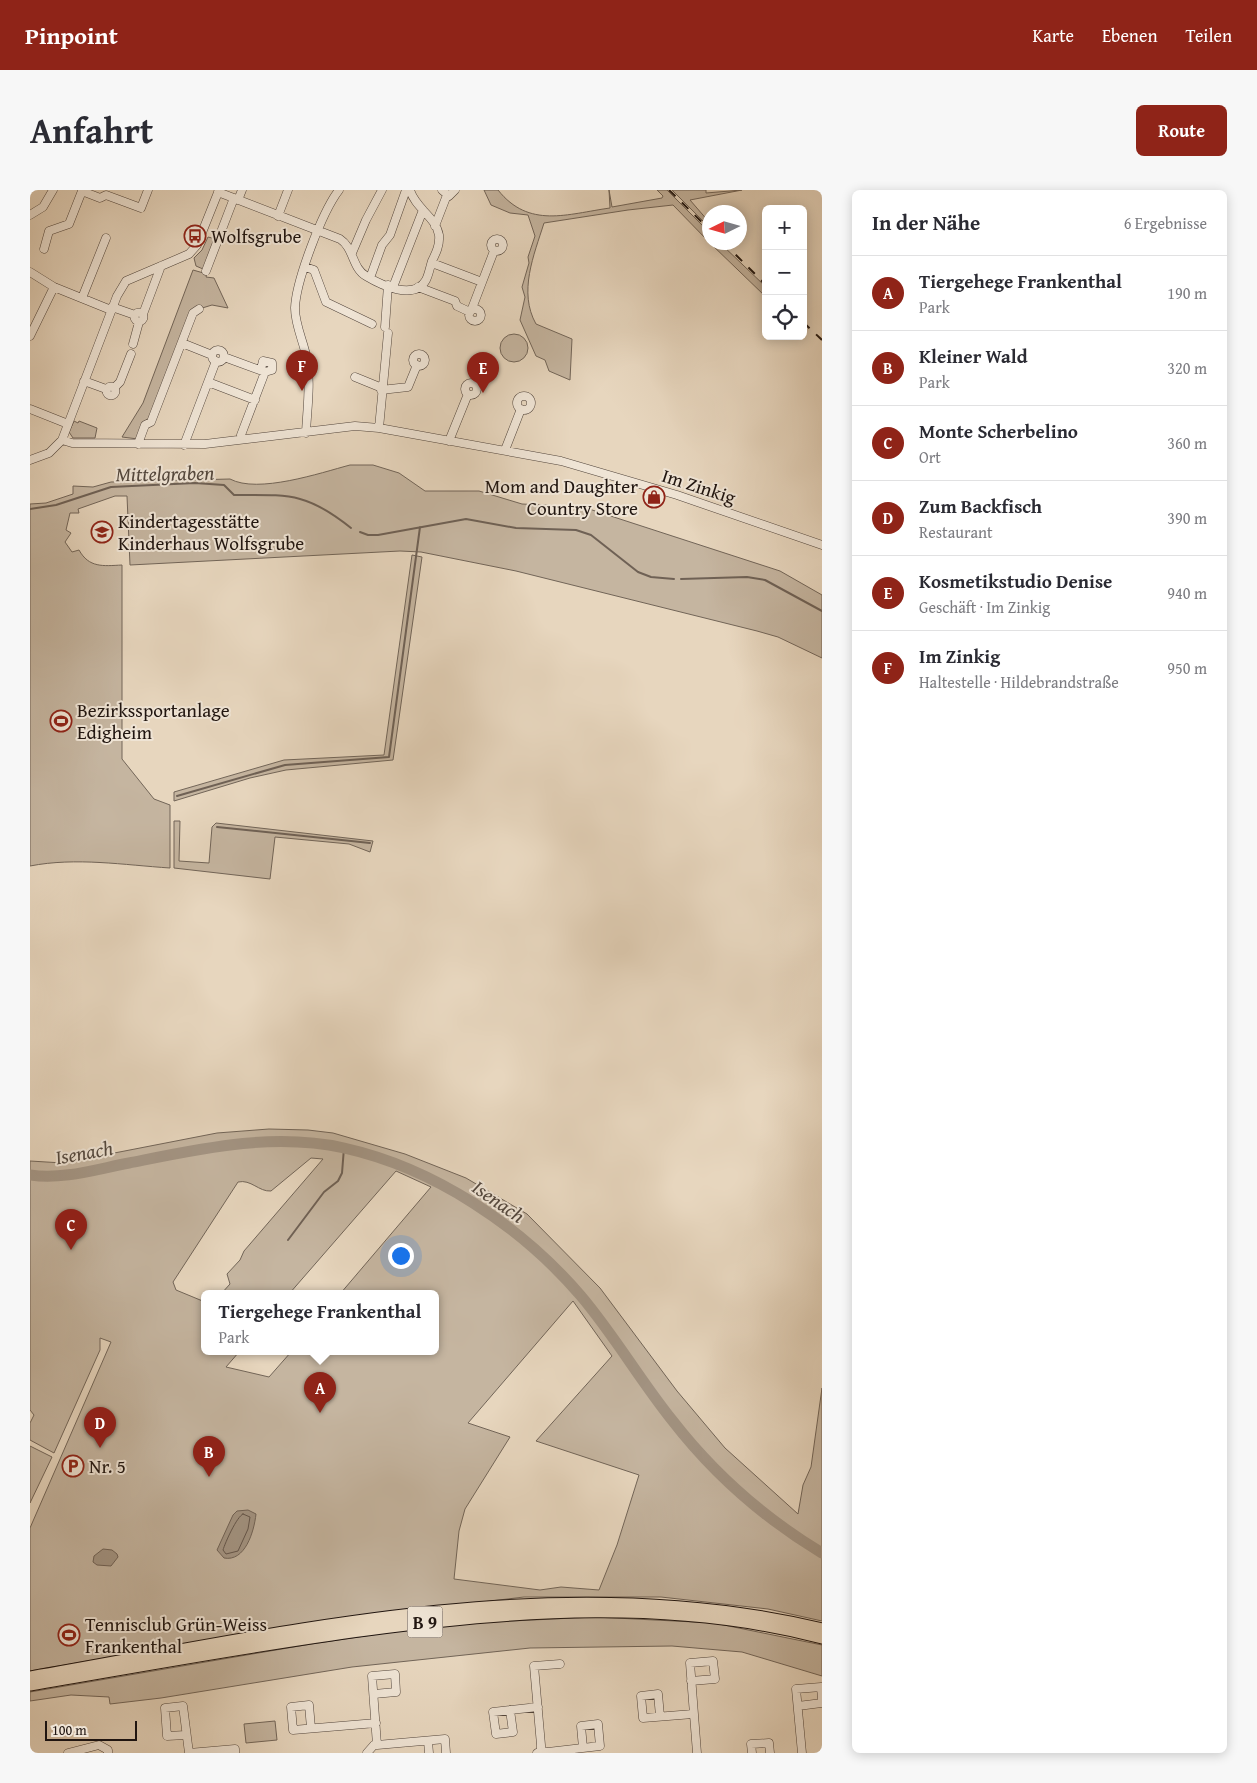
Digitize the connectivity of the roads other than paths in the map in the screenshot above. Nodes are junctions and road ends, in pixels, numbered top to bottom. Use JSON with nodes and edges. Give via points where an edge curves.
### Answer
{"nodes":[{"id":1,"x":53,"y":190,"type":"edge"},
{"id":2,"x":148,"y":190,"type":"edge"},
{"id":3,"x":242,"y":190,"type":"edge"},
{"id":4,"x":288,"y":190,"type":"edge"},
{"id":5,"x":339,"y":190,"type":"edge"},
{"id":6,"x":382,"y":190,"type":"edge"},
{"id":7,"x":406,"y":190,"type":"edge"},
{"id":8,"x":410,"y":190,"type":"edge"},
{"id":9,"x":455,"y":190,"type":"edge"},
{"id":10,"x":218,"y":191,"type":"edge"},
{"id":11,"x":107,"y":192,"type":"edge"},
{"id":12,"x":444,"y":193,"type":"edge"},
{"id":13,"x":236,"y":199,"type":"junction"},
{"id":14,"x":423,"y":210,"type":"junction"},
{"id":15,"x":30,"y":214,"type":"edge"},
{"id":16,"x":278,"y":216,"type":"junction"},
{"id":17,"x":436,"y":226,"type":"junction"},
{"id":18,"x":318,"y":231,"type":"junction"},
{"id":19,"x":106,"y":238,"type":"dead end"},
{"id":20,"x":44,"y":250,"type":"dead end"},
{"id":21,"x":494,"y":251,"type":"dead end"},
{"id":22,"x":352,"y":253,"type":"junction"},
{"id":23,"x":432,"y":263,"type":"junction"},
{"id":24,"x":161,"y":266,"type":"junction"},
{"id":25,"x":305,"y":267,"type":"junction"},
{"id":26,"x":206,"y":271,"type":"dead end"},
{"id":27,"x":30,"y":272,"type":"edge"},
{"id":28,"x":370,"y":278,"type":"junction"},
{"id":29,"x":482,"y":282,"type":"junction"},
{"id":30,"x":390,"y":286,"type":"junction"},
{"id":31,"x":54,"y":287,"type":"junction"},
{"id":32,"x":418,"y":287,"type":"junction"},
{"id":33,"x":82,"y":298,"type":"junction"},
{"id":34,"x":112,"y":308,"type":"junction"},
{"id":35,"x":199,"y":309,"type":"dead end"},
{"id":36,"x":139,"y":317,"type":"junction"},
{"id":37,"x":372,"y":324,"type":"dead end"},
{"id":38,"x":30,"y":336,"type":"edge"},
{"id":39,"x":182,"y":343,"type":"junction"},
{"id":40,"x":133,"y":344,"type":"dead end"},
{"id":41,"x":131,"y":354,"type":"dead end"},
{"id":42,"x":217,"y":358,"type":"junction"},
{"id":43,"x":417,"y":365,"type":"dead end"},
{"id":44,"x":356,"y":378,"type":"dead end"},
{"id":45,"x":84,"y":381,"type":"junction"},
{"id":46,"x":208,"y":382,"type":"junction"},
{"id":47,"x":382,"y":389,"type":"junction"},
{"id":48,"x":468,"y":394,"type":"dead end"},
{"id":49,"x":255,"y":400,"type":"junction"},
{"id":50,"x":30,"y":409,"type":"edge"},
{"id":51,"x":521,"y":409,"type":"dead end"},
{"id":52,"x":68,"y":424,"type":"junction"},
{"id":53,"x":379,"y":428,"type":"junction"},
{"id":54,"x":306,"y":433,"type":"junction"},
{"id":55,"x":242,"y":439,"type":"junction"},
{"id":56,"x":62,"y":440,"type":"junction"},
{"id":57,"x":449,"y":441,"type":"junction"},
{"id":58,"x":138,"y":444,"type":"junction"},
{"id":59,"x":184,"y":445,"type":"junction"},
{"id":60,"x":505,"y":450,"type":"junction"},
{"id":61,"x":30,"y":460,"type":"edge"},
{"id":62,"x":822,"y":545,"type":"edge"},
{"id":63,"x":822,"y":1629,"type":"edge"},
{"id":64,"x":822,"y":1638,"type":"edge"},
{"id":65,"x":560,"y":1664,"type":"dead end"},
{"id":66,"x":30,"y":1677,"type":"edge"},
{"id":67,"x":692,"y":1681,"type":"dead end"},
{"id":68,"x":30,"y":1685,"type":"edge"},
{"id":69,"x":374,"y":1694,"type":"dead end"},
{"id":70,"x":822,"y":1699,"type":"edge"},
{"id":71,"x":822,"y":1703,"type":"edge"},
{"id":72,"x":798,"y":1706,"type":"junction"},
{"id":73,"x":538,"y":1707,"type":"junction"},
{"id":74,"x":510,"y":1710,"type":"dead end"},
{"id":75,"x":693,"y":1714,"type":"junction"},
{"id":76,"x":660,"y":1716,"type":"dead end"},
{"id":77,"x":376,"y":1723,"type":"junction"},
{"id":78,"x":311,"y":1728,"type":"dead end"},
{"id":79,"x":186,"y":1735,"type":"junction"},
{"id":80,"x":428,"y":1741,"type":"junction"},
{"id":81,"x":378,"y":1745,"type":"junction"},
{"id":82,"x":583,"y":1748,"type":"dead end"},
{"id":83,"x":217,"y":1752,"type":"edge"},
{"id":84,"x":539,"y":1752,"type":"edge"},
{"id":85,"x":68,"y":1753,"type":"edge"},
{"id":86,"x":108,"y":1753,"type":"edge"},
{"id":87,"x":189,"y":1753,"type":"edge"},
{"id":88,"x":235,"y":1753,"type":"edge"},
{"id":89,"x":367,"y":1753,"type":"edge"},
{"id":90,"x":429,"y":1753,"type":"edge"},
{"id":91,"x":446,"y":1753,"type":"edge"},
{"id":92,"x":697,"y":1753,"type":"edge"},
{"id":93,"x":752,"y":1753,"type":"edge"},
{"id":94,"x":770,"y":1753,"type":"edge"},
{"id":95,"x":802,"y":1753,"type":"edge"}],
"edges":[{"from":1,"to":15,"type":"street","via":[[43,207]]},
{"from":2,"to":11,"type":"street","via":[[141,208]]},
{"from":3,"to":13,"type":"street"},
{"from":4,"to":16,"type":"street"},
{"from":5,"to":18,"type":"street"},
{"from":6,"to":22,"type":"street"},
{"from":7,"to":28,"type":"street"},
{"from":8,"to":14,"type":"street"},
{"from":9,"to":12,"type":"street","via":[[453,194]]},
{"from":10,"to":13,"type":"street"},
{"from":10,"to":24,"type":"street","via":[[197,245],[189,254]]},
{"from":11,"to":20,"type":"street","via":[[100,198],[82,191],[69,224],[49,232]]},
{"from":12,"to":17,"type":"street"},
{"from":13,"to":16,"type":"street"},
{"from":13,"to":26,"type":"street"},
{"from":14,"to":17,"type":"street"},
{"from":14,"to":30,"type":"street"},
{"from":16,"to":18,"type":"street"},
{"from":17,"to":23,"type":"street","via":[[439,245]]},
{"from":18,"to":22,"type":"street","via":[[343,241]]},
{"from":18,"to":25,"type":"street"},
{"from":19,"to":33,"type":"street"},
{"from":21,"to":29,"type":"street"},
{"from":22,"to":28,"type":"street","via":[[359,269]]},
{"from":23,"to":29,"type":"street"},
{"from":23,"to":32,"type":"street","via":[[426,280]]},
{"from":24,"to":34,"type":"street","via":[[126,281]]},
{"from":24,"to":36,"type":"street"},
{"from":25,"to":37,"type":"street","via":[[314,270],[326,302]]},
{"from":25,"to":54,"type":"street","via":[[295,310],[307,362]]},
{"from":27,"to":31,"type":"street"},
{"from":28,"to":30,"type":"street"},
{"from":29,"to":32,"type":"street","via":[[471,311],[457,306],[455,301]]},
{"from":30,"to":32,"type":"street","via":[[407,291]]},
{"from":30,"to":47,"type":"street"},
{"from":31,"to":33,"type":"street"},
{"from":31,"to":38,"type":"street"},
{"from":33,"to":34,"type":"street"},
{"from":34,"to":36,"type":"street"},
{"from":34,"to":45,"type":"street"},
{"from":35,"to":39,"type":"street","via":[[194,313]]},
{"from":36,"to":40,"type":"street"},
{"from":39,"to":42,"type":"street"},
{"from":39,"to":58,"type":"street","via":[[151,422],[145,425]]},
{"from":41,"to":45,"type":"street","via":[[120,382],[110,388]]},
{"from":42,"to":46,"type":"street"},
{"from":42,"to":49,"type":"street","via":[[263,371]]},
{"from":43,"to":47,"type":"street","via":[[408,387]]},
{"from":44,"to":47,"type":"street"},
{"from":45,"to":52,"type":"street"},
{"from":46,"to":49,"type":"street"},
{"from":46,"to":59,"type":"street"},
{"from":47,"to":53,"type":"street"},
{"from":48,"to":57,"type":"street"},
{"from":49,"to":55,"type":"street"},
{"from":50,"to":52,"type":"street"},
{"from":51,"to":60,"type":"street"},
{"from":52,"to":56,"type":"street"},
{"from":53,"to":54,"type":"street","name":"Im Zinkig","via":[[355,426]]},
{"from":53,"to":57,"type":"street","name":"Im Zinkig"},
{"from":54,"to":55,"type":"street","name":"Im Zinkig"},
{"from":55,"to":59,"type":"street","name":"Im Zinkig"},
{"from":56,"to":58,"type":"street","name":"Im Zinkig"},
{"from":56,"to":61,"type":"street","via":[[49,453]]},
{"from":57,"to":60,"type":"street","name":"Im Zinkig"},
{"from":58,"to":59,"type":"street","name":"Im Zinkig"},
{"from":60,"to":62,"type":"street","name":"Im Zinkig","via":[[561,461],[677,495]]},
{"from":63,"to":66,"type":"highway","number":"B 9","via":[[763,1616],[658,1604],[522,1605],[325,1626]]},
{"from":64,"to":68,"type":"highway","number":"B 9","via":[[762,1625],[666,1613],[522,1613],[326,1635]]},
{"from":65,"to":73,"type":"street","via":[[534,1666]]},
{"from":67,"to":75,"type":"street"},
{"from":69,"to":77,"type":"street"},
{"from":70,"to":72,"type":"street","via":[[821,1687],[796,1689]]},
{"from":71,"to":72,"type":"street"},
{"from":72,"to":95,"type":"street"},
{"from":73,"to":74,"type":"street"},
{"from":73,"to":84,"type":"street"},
{"from":75,"to":76,"type":"street"},
{"from":75,"to":92,"type":"street"},
{"from":77,"to":78,"type":"street"},
{"from":77,"to":81,"type":"street"},
{"from":79,"to":79,"type":"street","via":[[183,1706],[164,1708],[167,1736]]},
{"from":79,"to":87,"type":"street"},
{"from":80,"to":81,"type":"street"},
{"from":80,"to":90,"type":"street"},
{"from":80,"to":91,"type":"street","via":[[445,1740]]},
{"from":81,"to":89,"type":"street"},
{"from":82,"to":84,"type":"street"},
{"from":83,"to":87,"type":"street"},
{"from":83,"to":88,"type":"street","via":[[235,1749]]},
{"from":85,"to":86,"type":"street","via":[[99,1744]]},
{"from":93,"to":94,"type":"street","via":[[751,1744],[769,1743]]}]}
